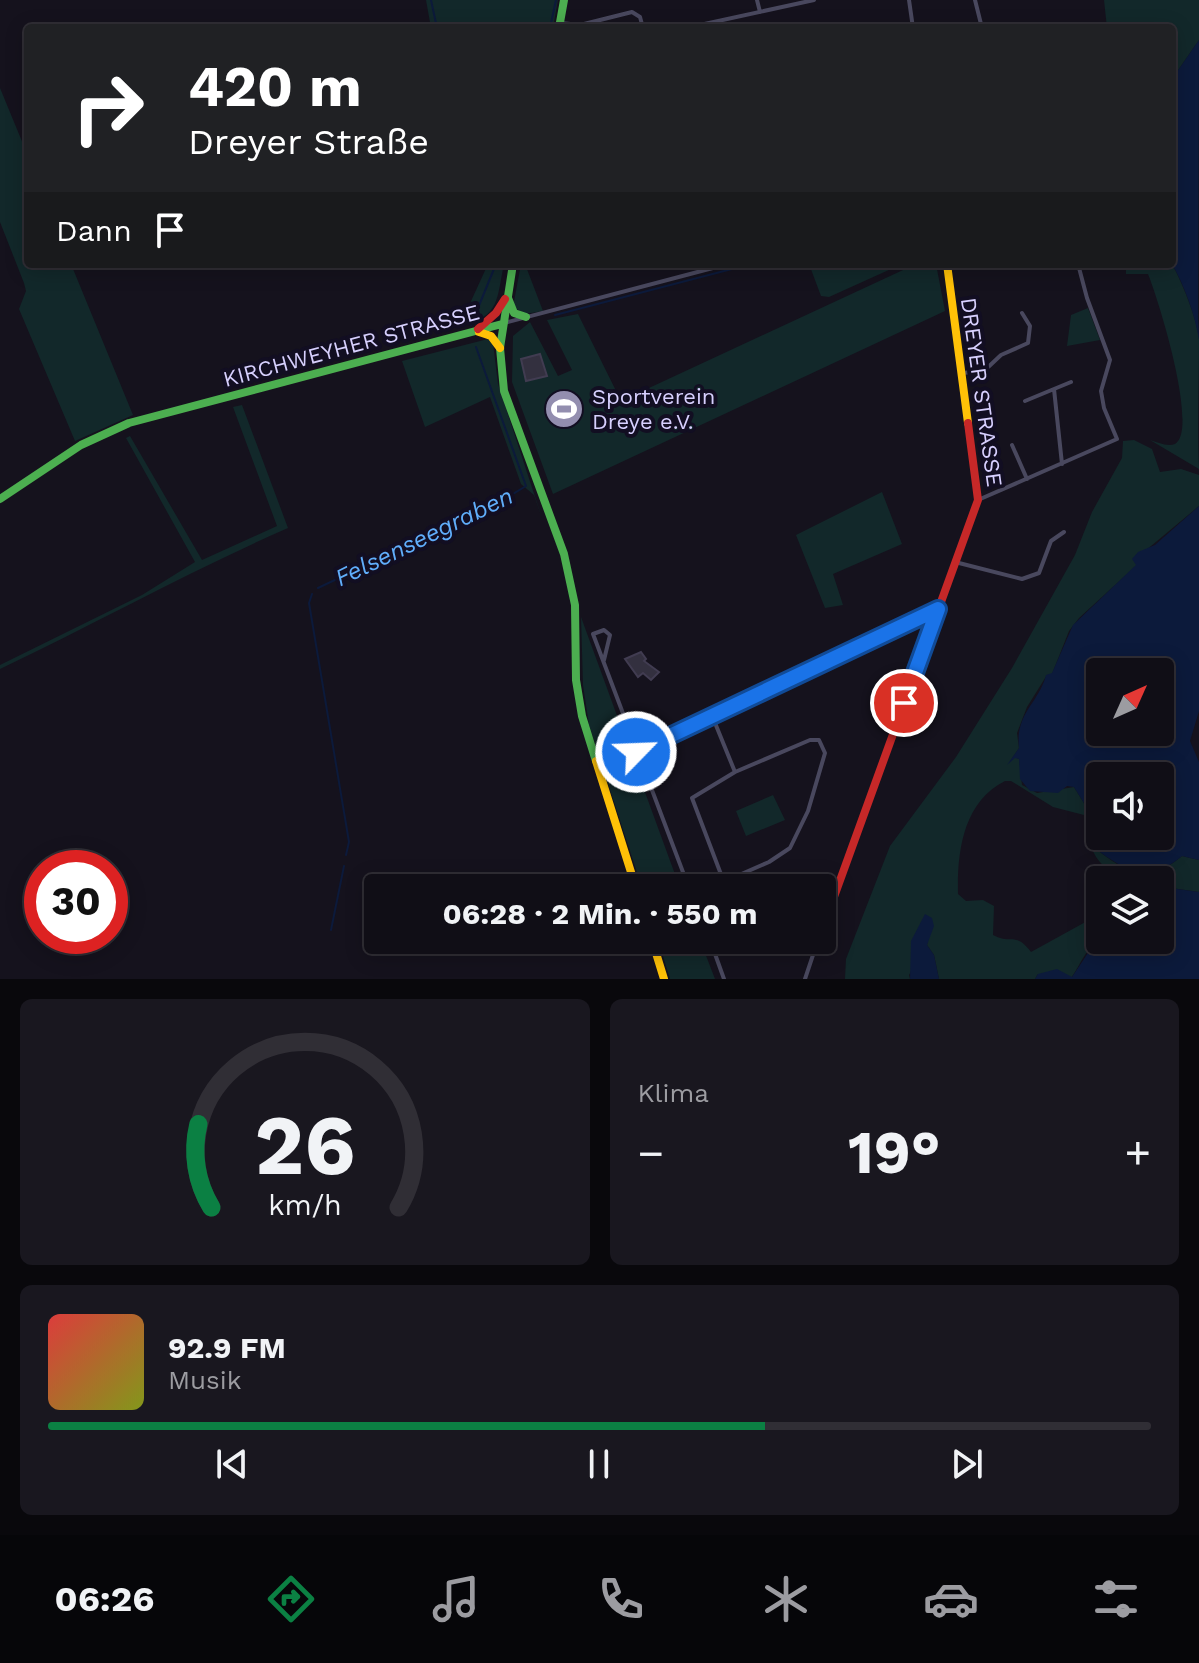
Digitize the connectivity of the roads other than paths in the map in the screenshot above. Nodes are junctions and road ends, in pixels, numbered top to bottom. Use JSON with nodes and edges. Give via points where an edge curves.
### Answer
{"nodes":[{"id":1,"x":564,"y":0,"type":"edge"},
{"id":2,"x":757,"y":0,"type":"edge"},
{"id":3,"x":814,"y":0,"type":"edge"},
{"id":4,"x":975,"y":0,"type":"edge"},
{"id":5,"x":909,"y":1,"type":"edge"},
{"id":6,"x":760,"y":12,"type":"junction"},
{"id":7,"x":559,"y":24,"type":"edge"},
{"id":8,"x":584,"y":24,"type":"edge"},
{"id":9,"x":642,"y":24,"type":"edge"},
{"id":10,"x":704,"y":24,"type":"edge"},
{"id":11,"x":912,"y":24,"type":"edge"},
{"id":12,"x":981,"y":24,"type":"edge"},
{"id":13,"x":512,"y":268,"type":"edge"},
{"id":14,"x":713,"y":268,"type":"edge"},
{"id":15,"x":948,"y":268,"type":"edge"},
{"id":16,"x":1079,"y":268,"type":"edge"},
{"id":17,"x":508,"y":293,"type":"junction"},
{"id":18,"x":1022,"y":313,"type":"dead end"},
{"id":19,"x":526,"y":317,"type":"junction"},
{"id":20,"x":502,"y":324,"type":"junction"},
{"id":21,"x":475,"y":332,"type":"junction"},
{"id":22,"x":500,"y":348,"type":"junction"},
{"id":23,"x":962,"y":373,"type":"junction"},
{"id":24,"x":1071,"y":382,"type":"dead end"},
{"id":25,"x":1054,"y":389,"type":"junction"},
{"id":26,"x":1025,"y":401,"type":"dead end"},
{"id":27,"x":1012,"y":445,"type":"dead end"},
{"id":28,"x":1062,"y":464,"type":"junction"},
{"id":29,"x":1027,"y":479,"type":"junction"},
{"id":30,"x":0,"y":499,"type":"edge"},
{"id":31,"x":978,"y":500,"type":"junction"},
{"id":32,"x":1064,"y":532,"type":"dead end"},
{"id":33,"x":955,"y":562,"type":"junction"},
{"id":34,"x":938,"y":609,"type":"junction"},
{"id":35,"x":604,"y":660,"type":"junction"},
{"id":36,"x":713,"y":718,"type":"junction"},
{"id":37,"x":636,"y":752,"type":"junction"},
{"id":38,"x":735,"y":772,"type":"junction"},
{"id":39,"x":632,"y":874,"type":"edge"},
{"id":40,"x":684,"y":874,"type":"edge"},
{"id":41,"x":836,"y":881,"type":"edge"},
{"id":42,"x":656,"y":954,"type":"edge"},
{"id":43,"x":715,"y":954,"type":"edge"},
{"id":44,"x":813,"y":954,"type":"edge"},
{"id":45,"x":664,"y":979,"type":"edge"},
{"id":46,"x":724,"y":979,"type":"edge"},
{"id":47,"x":805,"y":979,"type":"edge"}],
"edges":[{"from":1,"to":7,"type":"main road"},
{"from":2,"to":6,"type":"street"},
{"from":3,"to":6,"type":"street"},
{"from":4,"to":12,"type":"street"},
{"from":5,"to":11,"type":"street"},
{"from":6,"to":10,"type":"street"},
{"from":8,"to":9,"type":"street","via":[[632,12]]},
{"from":13,"to":17,"type":"main road"},
{"from":14,"to":19,"type":"street","name":"KIRCHWEYHER STRASSE"},
{"from":15,"to":23,"type":"main road","name":"DREYER STRASSE"},
{"from":16,"to":28,"type":"street","via":[[1110,360],[1101,391],[1117,439]]},
{"from":17,"to":19,"type":"main road","via":[[514,313]]},
{"from":17,"to":20,"type":"main road"},
{"from":17,"to":21,"type":"main road"},
{"from":18,"to":23,"type":"street","via":[[1030,326],[1028,343],[1001,355],[984,371]]},
{"from":19,"to":20,"type":"street","name":"KIRCHWEYHER STRASSE"},
{"from":20,"to":21,"type":"main road","name":"KIRCHWEYHER STRASSE"},
{"from":20,"to":22,"type":"main road"},
{"from":21,"to":22,"type":"main road","via":[[491,336]]},
{"from":21,"to":30,"type":"main road","name":"KIRCHWEYHER STRASSE","via":[[129,423],[81,445]]},
{"from":22,"to":39,"type":"main road","via":[[504,391],[572,583],[582,716]]},
{"from":23,"to":31,"type":"main road","name":"DREYER STRASSE"},
{"from":24,"to":25,"type":"street"},
{"from":25,"to":26,"type":"street"},
{"from":25,"to":28,"type":"street"},
{"from":27,"to":29,"type":"street"},
{"from":28,"to":29,"type":"street"},
{"from":29,"to":31,"type":"street"},
{"from":31,"to":33,"type":"main road","name":"DREYER STRASSE"},
{"from":32,"to":33,"type":"street","via":[[1051,541],[1039,573],[1022,579]]},
{"from":33,"to":34,"type":"main road","name":"DREYER STRASSE"},
{"from":34,"to":36,"type":"street"},
{"from":34,"to":41,"type":"main road","name":"DREYER STRASSE"},
{"from":35,"to":35,"type":"street","via":[[593,634],[604,630],[610,635]]},
{"from":35,"to":37,"type":"street"},
{"from":36,"to":37,"type":"street"},
{"from":36,"to":38,"type":"street"},
{"from":37,"to":40,"type":"street"},
{"from":38,"to":38,"type":"street","via":[[810,740],[819,740],[825,753],[808,811],[790,848],[730,879],[722,877],[692,798]]},
{"from":42,"to":45,"type":"main road"},
{"from":43,"to":46,"type":"street"},
{"from":44,"to":47,"type":"street"}]}
